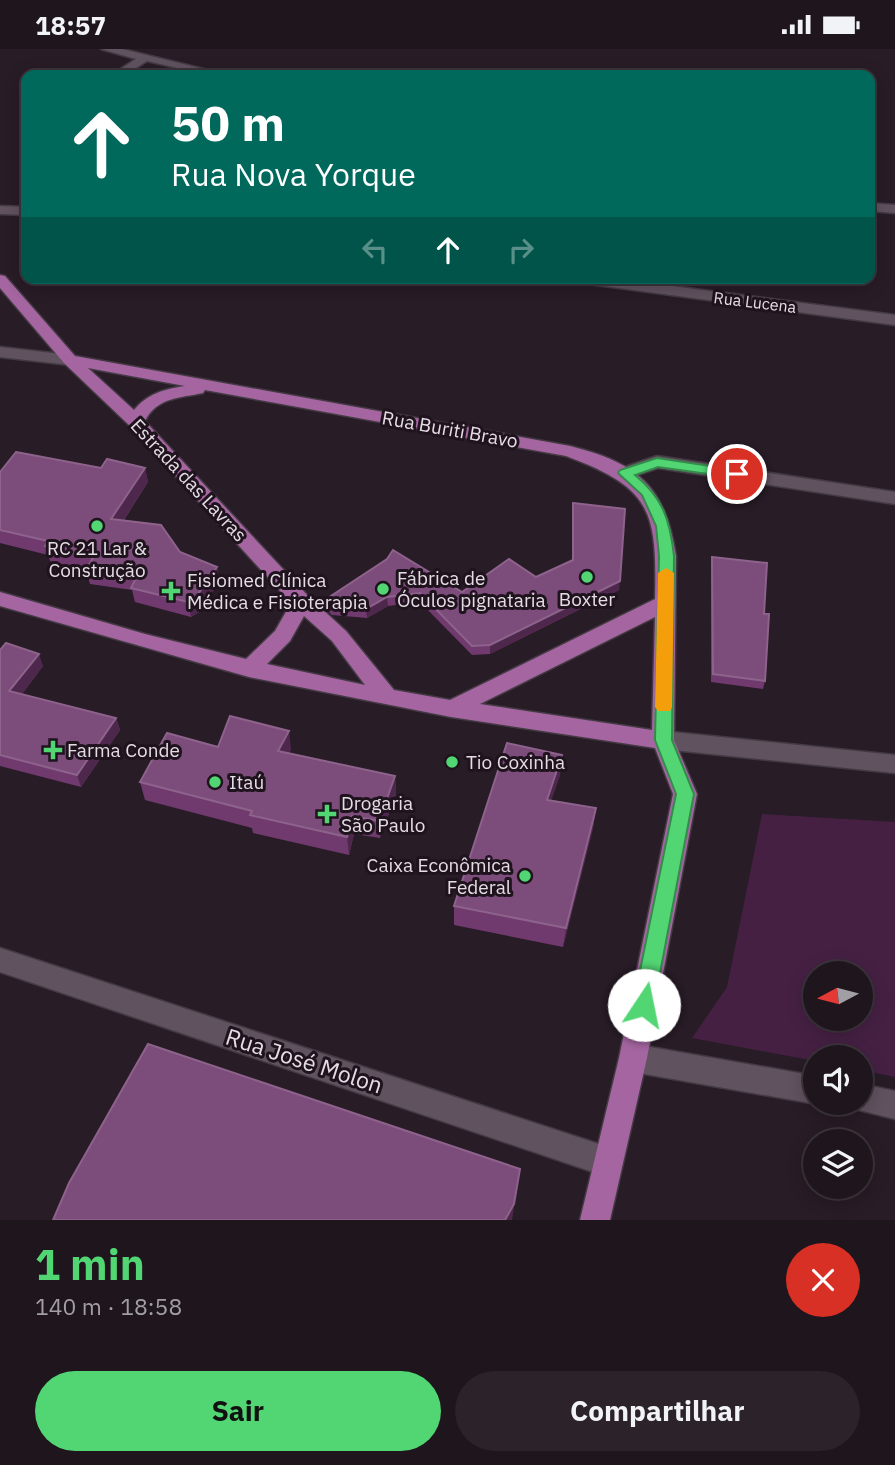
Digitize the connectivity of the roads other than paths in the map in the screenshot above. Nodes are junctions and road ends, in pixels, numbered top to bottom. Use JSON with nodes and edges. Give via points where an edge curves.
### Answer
{"nodes":[{"id":1,"x":107,"y":49,"type":"edge"},
{"id":2,"x":145,"y":58,"type":"junction"},
{"id":3,"x":125,"y":70,"type":"edge"},
{"id":4,"x":199,"y":70,"type":"edge"},
{"id":5,"x":875,"y":207,"type":"edge"},
{"id":6,"x":895,"y":209,"type":"edge"},
{"id":7,"x":0,"y":210,"type":"edge"},
{"id":8,"x":21,"y":211,"type":"edge"},
{"id":9,"x":0,"y":279,"type":"edge"},
{"id":10,"x":620,"y":284,"type":"edge"},
{"id":11,"x":895,"y":320,"type":"edge"},
{"id":12,"x":0,"y":352,"type":"edge"},
{"id":13,"x":70,"y":360,"type":"junction"},
{"id":14,"x":216,"y":387,"type":"junction"},
{"id":15,"x":136,"y":422,"type":"junction"},
{"id":16,"x":625,"y":473,"type":"junction"},
{"id":17,"x":895,"y":498,"type":"edge"},
{"id":18,"x":0,"y":599,"type":"edge"},
{"id":19,"x":302,"y":602,"type":"junction"},
{"id":20,"x":665,"y":603,"type":"junction"},
{"id":21,"x":249,"y":669,"type":"junction"},
{"id":22,"x":388,"y":698,"type":"junction"},
{"id":23,"x":452,"y":709,"type":"junction"},
{"id":24,"x":663,"y":740,"type":"junction"},
{"id":25,"x":895,"y":764,"type":"edge"},
{"id":26,"x":0,"y":960,"type":"edge"},
{"id":27,"x":633,"y":1058,"type":"junction"},
{"id":28,"x":803,"y":1088,"type":"edge"},
{"id":29,"x":873,"y":1100,"type":"edge"},
{"id":30,"x":895,"y":1105,"type":"edge"},
{"id":31,"x":608,"y":1162,"type":"junction"},
{"id":32,"x":595,"y":1220,"type":"edge"}],
"edges":[{"from":1,"to":2,"type":"street"},
{"from":2,"to":3,"type":"street"},
{"from":2,"to":4,"type":"street"},
{"from":5,"to":6,"type":"street"},
{"from":7,"to":8,"type":"street"},
{"from":9,"to":13,"type":"main road","name":"Estrada das Lavras"},
{"from":10,"to":11,"type":"street","name":"Rua Lucena"},
{"from":12,"to":13,"type":"street","name":"Rua Buriti Bravo"},
{"from":13,"to":14,"type":"main road","name":"Rua Buriti Bravo"},
{"from":13,"to":15,"type":"main road","name":"Estrada das Lavras"},
{"from":14,"to":15,"type":"main road","via":[[160,396],[141,410]]},
{"from":14,"to":16,"type":"main road","name":"Rua Buriti Bravo","via":[[570,451]]},
{"from":15,"to":19,"type":"main road","name":"Estrada das Lavras"},
{"from":16,"to":17,"type":"street","via":[[657,462]]},
{"from":16,"to":20,"type":"main road","via":[[648,493],[663,526]]},
{"from":18,"to":21,"type":"main road"},
{"from":19,"to":21,"type":"main road","via":[[283,636]]},
{"from":19,"to":22,"type":"main road","name":"Estrada das Lavras","via":[[340,636]]},
{"from":20,"to":23,"type":"main road"},
{"from":20,"to":24,"type":"main road"},
{"from":21,"to":22,"type":"main road"},
{"from":22,"to":23,"type":"main road"},
{"from":23,"to":24,"type":"main road"},
{"from":24,"to":25,"type":"street"},
{"from":24,"to":27,"type":"main road","via":[[685,794]]},
{"from":26,"to":31,"type":"street","name":"Rua José Molon"},
{"from":27,"to":28,"type":"street"},
{"from":27,"to":31,"type":"main road"},
{"from":29,"to":30,"type":"street"},
{"from":31,"to":32,"type":"main road"}]}
